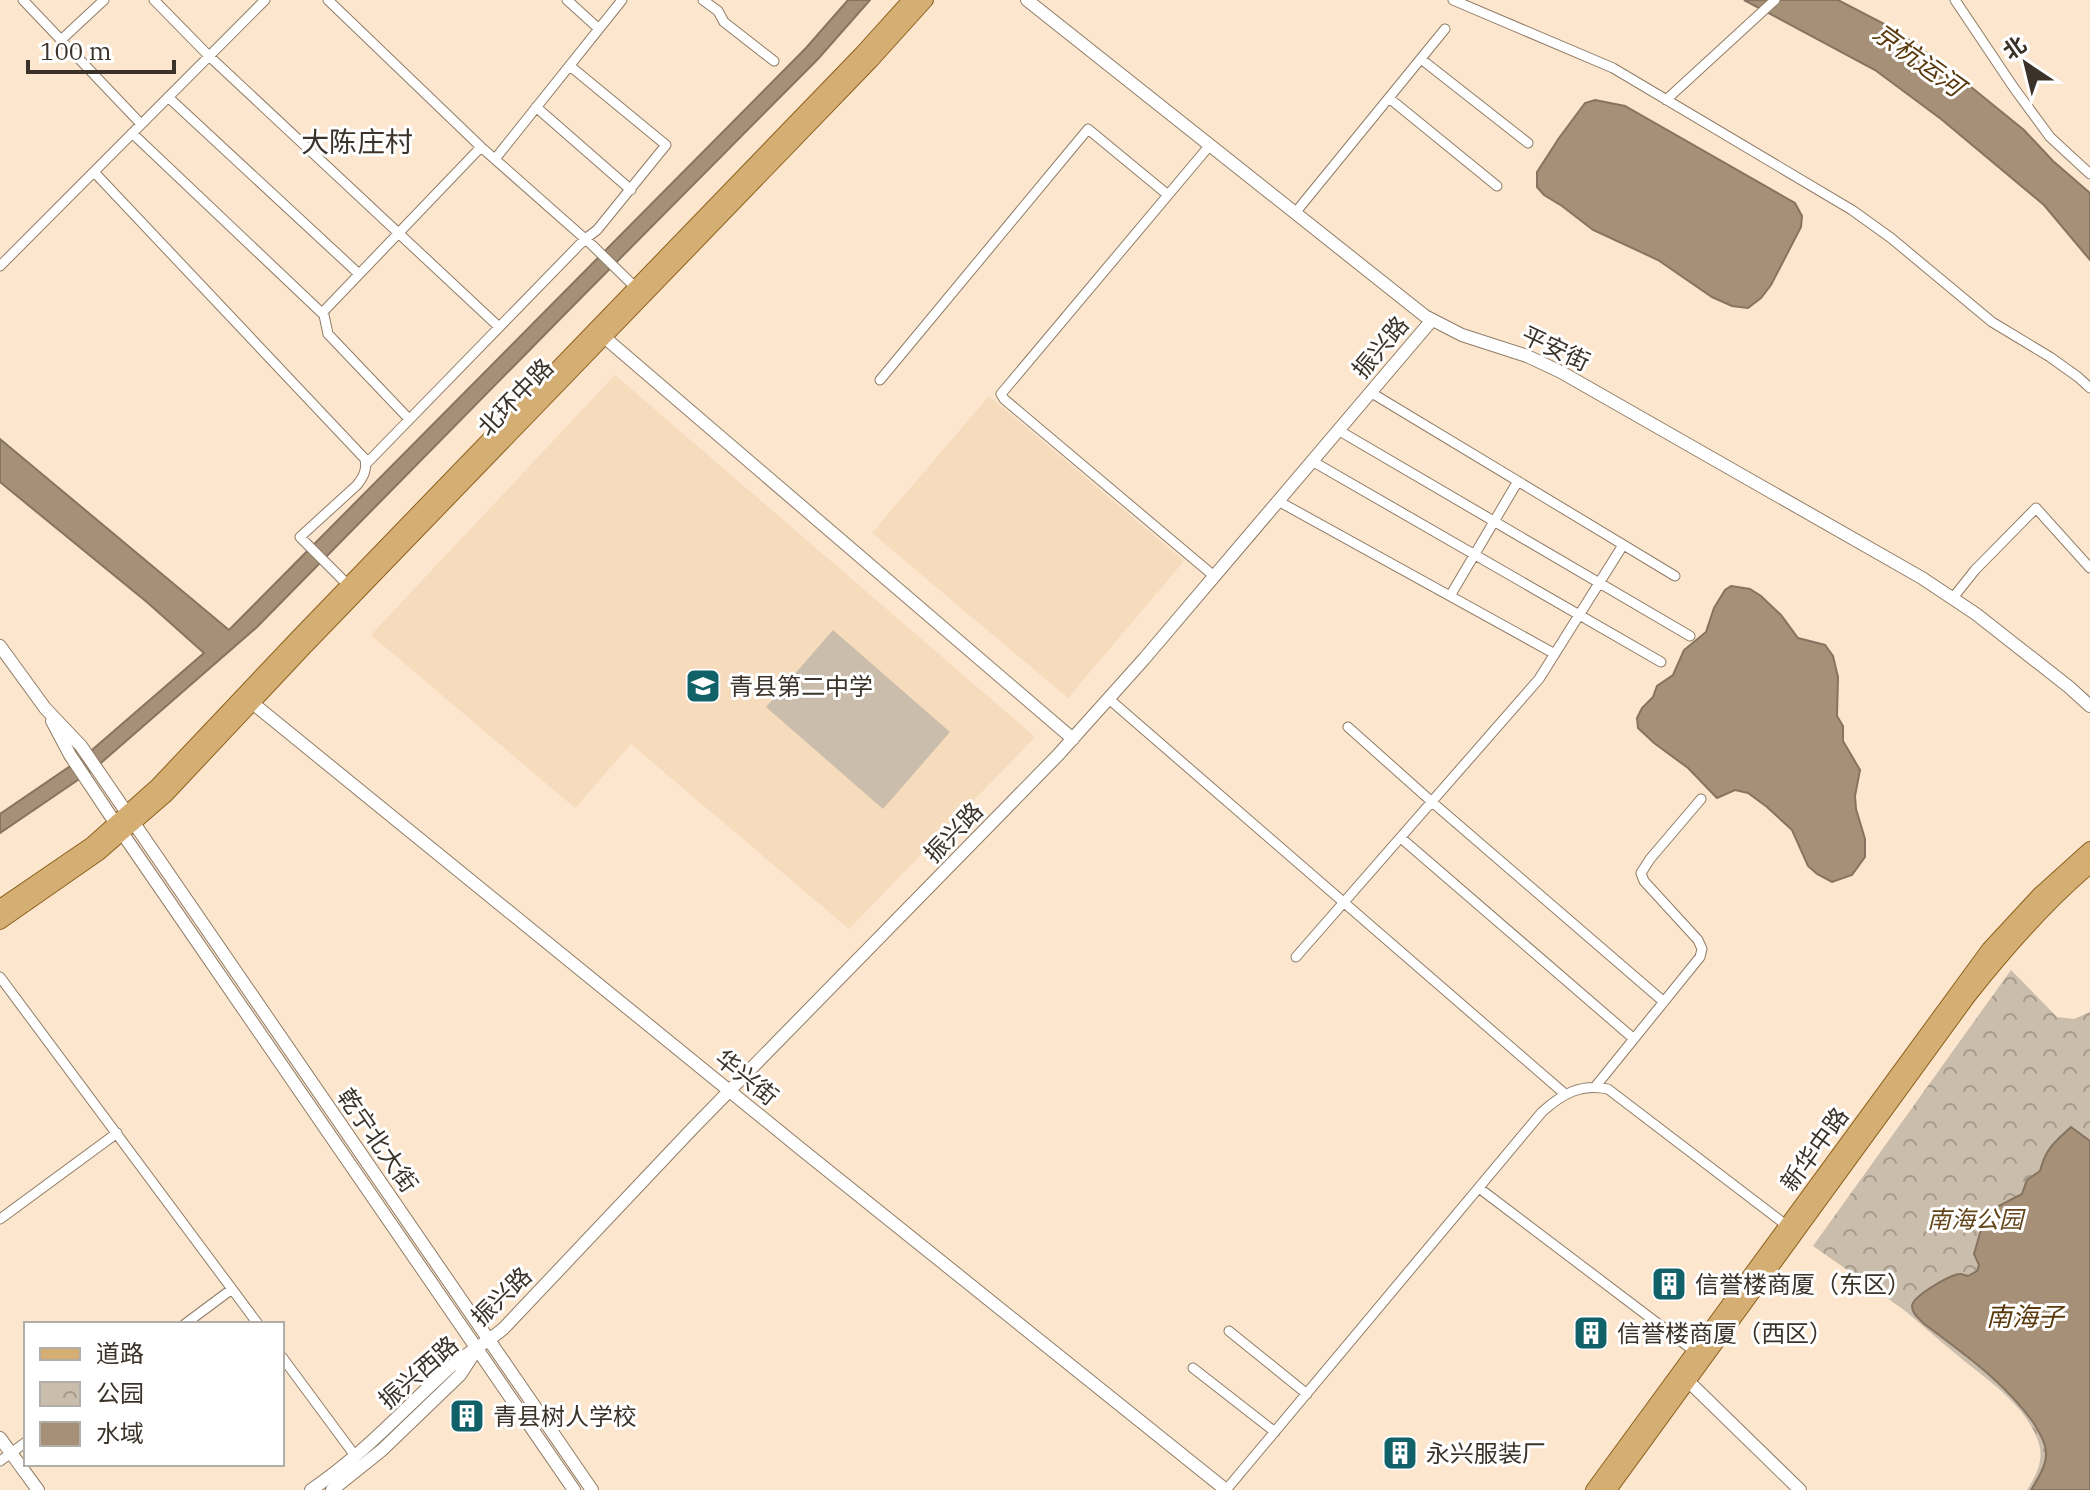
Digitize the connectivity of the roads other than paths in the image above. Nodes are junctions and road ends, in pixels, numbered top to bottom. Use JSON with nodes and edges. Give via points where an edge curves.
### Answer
{"nodes":[{"id":1,"x":23,"y":0,"type":"edge"},
{"id":2,"x":104,"y":0,"type":"edge"},
{"id":3,"x":154,"y":0,"type":"edge"},
{"id":4,"x":265,"y":0,"type":"edge"},
{"id":5,"x":328,"y":0,"type":"edge"},
{"id":6,"x":567,"y":0,"type":"edge"},
{"id":7,"x":622,"y":0,"type":"edge"},
{"id":8,"x":703,"y":0,"type":"edge"},
{"id":9,"x":910,"y":0,"type":"edge"},
{"id":10,"x":926,"y":0,"type":"edge"},
{"id":11,"x":1027,"y":0,"type":"edge"},
{"id":12,"x":1453,"y":0,"type":"edge"},
{"id":13,"x":1775,"y":0,"type":"edge"},
{"id":14,"x":1955,"y":0,"type":"edge"},
{"id":15,"x":599,"y":29,"type":"junction"},
{"id":16,"x":1445,"y":29,"type":"dead end"},
{"id":17,"x":61,"y":40,"type":"junction"},
{"id":18,"x":209,"y":56,"type":"junction"},
{"id":19,"x":1421,"y":59,"type":"junction"},
{"id":20,"x":774,"y":61,"type":"dead end"},
{"id":21,"x":570,"y":66,"type":"junction"},
{"id":22,"x":168,"y":97,"type":"junction"},
{"id":23,"x":1389,"y":98,"type":"junction"},
{"id":24,"x":1666,"y":100,"type":"junction"},
{"id":25,"x":536,"y":107,"type":"junction"},
{"id":26,"x":141,"y":124,"type":"junction"},
{"id":27,"x":132,"y":133,"type":"junction"},
{"id":28,"x":1528,"y":143,"type":"dead end"},
{"id":29,"x":1210,"y":145,"type":"junction"},
{"id":30,"x":481,"y":147,"type":"junction"},
{"id":31,"x":495,"y":159,"type":"junction"},
{"id":32,"x":94,"y":172,"type":"junction"},
{"id":33,"x":2090,"y":174,"type":"edge"},
{"id":34,"x":1497,"y":186,"type":"dead end"},
{"id":35,"x":631,"y":190,"type":"junction"},
{"id":36,"x":1168,"y":195,"type":"junction"},
{"id":37,"x":1295,"y":213,"type":"junction"},
{"id":38,"x":398,"y":233,"type":"junction"},
{"id":39,"x":585,"y":239,"type":"junction"},
{"id":40,"x":0,"y":266,"type":"edge"},
{"id":41,"x":359,"y":274,"type":"junction"},
{"id":42,"x":635,"y":287,"type":"junction"},
{"id":43,"x":322,"y":313,"type":"junction"},
{"id":44,"x":1432,"y":320,"type":"junction"},
{"id":45,"x":499,"y":327,"type":"junction"},
{"id":46,"x":604,"y":337,"type":"junction"},
{"id":47,"x":880,"y":380,"type":"dead end"},
{"id":48,"x":2090,"y":388,"type":"edge"},
{"id":49,"x":1370,"y":392,"type":"junction"},
{"id":50,"x":409,"y":419,"type":"junction"},
{"id":51,"x":1338,"y":430,"type":"junction"},
{"id":52,"x":1312,"y":461,"type":"junction"},
{"id":53,"x":366,"y":464,"type":"junction"},
{"id":54,"x":1518,"y":481,"type":"junction"},
{"id":55,"x":1278,"y":501,"type":"junction"},
{"id":56,"x":1494,"y":521,"type":"junction"},
{"id":57,"x":1623,"y":545,"type":"junction"},
{"id":58,"x":1474,"y":555,"type":"junction"},
{"id":59,"x":2090,"y":568,"type":"edge"},
{"id":60,"x":1214,"y":576,"type":"junction"},
{"id":61,"x":1675,"y":576,"type":"dead end"},
{"id":62,"x":1600,"y":583,"type":"junction"},
{"id":63,"x":348,"y":585,"type":"junction"},
{"id":64,"x":1450,"y":596,"type":"junction"},
{"id":65,"x":1952,"y":599,"type":"junction"},
{"id":66,"x":1580,"y":616,"type":"junction"},
{"id":67,"x":1690,"y":636,"type":"dead end"},
{"id":68,"x":0,"y":646,"type":"edge"},
{"id":69,"x":1555,"y":654,"type":"junction"},
{"id":70,"x":1661,"y":662,"type":"dead end"},
{"id":71,"x":248,"y":699,"type":"junction"},
{"id":72,"x":1109,"y":699,"type":"junction"},
{"id":73,"x":2090,"y":706,"type":"edge"},
{"id":74,"x":45,"y":708,"type":"junction"},
{"id":75,"x":1348,"y":727,"type":"dead end"},
{"id":76,"x":1073,"y":739,"type":"junction"},
{"id":77,"x":1701,"y":799,"type":"dead end"},
{"id":78,"x":1432,"y":802,"type":"junction"},
{"id":79,"x":125,"y":824,"type":"junction"},
{"id":80,"x":1401,"y":838,"type":"junction"},
{"id":81,"x":2090,"y":849,"type":"edge"},
{"id":82,"x":2090,"y":866,"type":"edge"},
{"id":83,"x":1343,"y":904,"type":"junction"},
{"id":84,"x":0,"y":907,"type":"edge"},
{"id":85,"x":0,"y":922,"type":"edge"},
{"id":86,"x":1296,"y":957,"type":"dead end"},
{"id":87,"x":0,"y":977,"type":"edge"},
{"id":88,"x":1664,"y":1002,"type":"junction"},
{"id":89,"x":1634,"y":1039,"type":"junction"},
{"id":90,"x":1595,"y":1087,"type":"junction"},
{"id":91,"x":729,"y":1091,"type":"junction"},
{"id":92,"x":1565,"y":1094,"type":"junction"},
{"id":93,"x":117,"y":1133,"type":"junction"},
{"id":94,"x":1479,"y":1188,"type":"junction"},
{"id":95,"x":0,"y":1219,"type":"edge"},
{"id":96,"x":1786,"y":1225,"type":"junction"},
{"id":97,"x":232,"y":1289,"type":"junction"},
{"id":98,"x":188,"y":1322,"type":"edge"},
{"id":99,"x":257,"y":1322,"type":"edge"},
{"id":100,"x":1229,"y":1331,"type":"dead end"},
{"id":101,"x":489,"y":1341,"type":"junction"},
{"id":102,"x":477,"y":1349,"type":"junction"},
{"id":103,"x":1694,"y":1351,"type":"junction"},
{"id":104,"x":284,"y":1360,"type":"edge"},
{"id":105,"x":1193,"y":1368,"type":"dead end"},
{"id":106,"x":1683,"y":1377,"type":"junction"},
{"id":107,"x":1307,"y":1394,"type":"junction"},
{"id":108,"x":1275,"y":1432,"type":"junction"},
{"id":109,"x":0,"y":1438,"type":"edge"},
{"id":110,"x":24,"y":1444,"type":"edge"},
{"id":111,"x":6,"y":1457,"type":"edge"},
{"id":112,"x":356,"y":1457,"type":"junction"},
{"id":113,"x":38,"y":1490,"type":"edge"},
{"id":114,"x":311,"y":1490,"type":"edge"},
{"id":115,"x":332,"y":1490,"type":"edge"},
{"id":116,"x":574,"y":1490,"type":"edge"},
{"id":117,"x":592,"y":1490,"type":"edge"},
{"id":118,"x":1226,"y":1490,"type":"edge"},
{"id":119,"x":1593,"y":1490,"type":"edge"},
{"id":120,"x":1609,"y":1490,"type":"edge"},
{"id":121,"x":1800,"y":1490,"type":"edge"}],
"edges":[{"from":1,"to":17,"type":"street"},
{"from":2,"to":17,"type":"street"},
{"from":3,"to":18,"type":"street"},
{"from":4,"to":18,"type":"street"},
{"from":5,"to":30,"type":"street"},
{"from":6,"to":15,"type":"street"},
{"from":7,"to":15,"type":"street"},
{"from":8,"to":20,"type":"street"},
{"from":9,"to":42,"type":"main road","name":"北环中路"},
{"from":10,"to":46,"type":"main road","name":"北环中路"},
{"from":11,"to":29,"type":"street","name":"平安街"},
{"from":12,"to":24,"type":"street","via":[[1613,68]]},
{"from":13,"to":24,"type":"street"},
{"from":14,"to":33,"type":"street","via":[[2050,137]]},
{"from":15,"to":21,"type":"street"},
{"from":16,"to":19,"type":"street"},
{"from":17,"to":26,"type":"street"},
{"from":18,"to":22,"type":"street"},
{"from":18,"to":38,"type":"street"},
{"from":19,"to":23,"type":"street"},
{"from":19,"to":28,"type":"street"},
{"from":21,"to":25,"type":"street"},
{"from":21,"to":35,"type":"street","via":[[666,145]]},
{"from":22,"to":26,"type":"street"},
{"from":22,"to":41,"type":"street"},
{"from":23,"to":34,"type":"street"},
{"from":23,"to":37,"type":"street"},
{"from":24,"to":48,"type":"street","via":[[1852,210],[1992,322]]},
{"from":25,"to":31,"type":"street"},
{"from":25,"to":35,"type":"street"},
{"from":26,"to":27,"type":"street"},
{"from":27,"to":32,"type":"street"},
{"from":27,"to":43,"type":"street"},
{"from":29,"to":36,"type":"street"},
{"from":29,"to":37,"type":"street","name":"平安街"},
{"from":30,"to":31,"type":"street"},
{"from":30,"to":38,"type":"street"},
{"from":31,"to":39,"type":"street"},
{"from":32,"to":40,"type":"street"},
{"from":32,"to":53,"type":"street"},
{"from":35,"to":39,"type":"street"},
{"from":36,"to":47,"type":"street","via":[[1088,129]]},
{"from":36,"to":60,"type":"street","via":[[1001,394]]},
{"from":37,"to":44,"type":"street","name":"平安街"},
{"from":38,"to":41,"type":"street"},
{"from":38,"to":45,"type":"street"},
{"from":39,"to":42,"type":"street"},
{"from":39,"to":45,"type":"street"},
{"from":41,"to":43,"type":"street"},
{"from":42,"to":63,"type":"main road","name":"北环中路"},
{"from":43,"to":50,"type":"street","via":[[328,334]]},
{"from":44,"to":49,"type":"street","name":"振兴路"},
{"from":44,"to":65,"type":"street","name":"平安街","via":[[1561,372]]},
{"from":45,"to":50,"type":"street"},
{"from":46,"to":71,"type":"main road","name":"北环中路"},
{"from":46,"to":76,"type":"street"},
{"from":49,"to":51,"type":"street","name":"振兴路"},
{"from":49,"to":54,"type":"street"},
{"from":50,"to":53,"type":"street"},
{"from":51,"to":52,"type":"street","name":"振兴路"},
{"from":51,"to":56,"type":"street"},
{"from":52,"to":55,"type":"street","name":"振兴路"},
{"from":52,"to":58,"type":"street"},
{"from":53,"to":63,"type":"street","via":[[357,485],[300,537]]},
{"from":54,"to":56,"type":"street"},
{"from":54,"to":57,"type":"street"},
{"from":55,"to":60,"type":"street","name":"振兴路"},
{"from":55,"to":64,"type":"street"},
{"from":56,"to":58,"type":"street"},
{"from":56,"to":62,"type":"street"},
{"from":57,"to":61,"type":"street"},
{"from":57,"to":62,"type":"street"},
{"from":58,"to":64,"type":"street"},
{"from":58,"to":66,"type":"street"},
{"from":59,"to":65,"type":"street","via":[[2036,508]]},
{"from":60,"to":72,"type":"street","name":"振兴路"},
{"from":62,"to":66,"type":"street"},
{"from":62,"to":67,"type":"street"},
{"from":63,"to":71,"type":"main road","name":"北环中路"},
{"from":64,"to":69,"type":"street"},
{"from":65,"to":73,"type":"street","name":"平安街"},
{"from":66,"to":69,"type":"street"},
{"from":66,"to":70,"type":"street"},
{"from":68,"to":74,"type":"street"},
{"from":69,"to":78,"type":"street","via":[[1524,698]]},
{"from":71,"to":79,"type":"main road","name":"北环中路","via":[[166,795]]},
{"from":71,"to":91,"type":"street","name":"华兴街"},
{"from":72,"to":76,"type":"street","name":"振兴路"},
{"from":72,"to":83,"type":"street"},
{"from":74,"to":79,"type":"street","via":[[100,800]]},
{"from":74,"to":79,"type":"street","via":[[81,746],[112,791]]},
{"from":75,"to":78,"type":"street"},
{"from":76,"to":91,"type":"street","name":"振兴路"},
{"from":77,"to":88,"type":"street","via":[[1641,873],[1702,949]]},
{"from":78,"to":80,"type":"street"},
{"from":78,"to":88,"type":"street"},
{"from":79,"to":84,"type":"main road"},
{"from":79,"to":85,"type":"main road","via":[[99,853]]},
{"from":79,"to":101,"type":"street","name":"乾宁北大街"},
{"from":79,"to":102,"type":"street","name":"乾宁北大街"},
{"from":80,"to":83,"type":"street"},
{"from":80,"to":89,"type":"street"},
{"from":81,"to":96,"type":"main road","name":"新华中路","via":[[1989,949]]},
{"from":82,"to":106,"type":"main road","name":"新华中路","via":[[2025,928],[1976,987]]},
{"from":83,"to":86,"type":"street"},
{"from":83,"to":92,"type":"street"},
{"from":87,"to":93,"type":"street"},
{"from":88,"to":89,"type":"street"},
{"from":89,"to":90,"type":"street"},
{"from":90,"to":92,"type":"street"},
{"from":90,"to":96,"type":"street","via":[[1608,1089]]},
{"from":91,"to":101,"type":"street","name":"振兴路"},
{"from":91,"to":118,"type":"street","name":"华兴街"},
{"from":92,"to":94,"type":"street","via":[[1542,1112]]},
{"from":93,"to":95,"type":"street"},
{"from":93,"to":97,"type":"street"},
{"from":94,"to":103,"type":"street"},
{"from":94,"to":107,"type":"street"},
{"from":96,"to":103,"type":"main road","name":"新华中路"},
{"from":97,"to":98,"type":"street"},
{"from":97,"to":99,"type":"street"},
{"from":100,"to":107,"type":"street"},
{"from":101,"to":102,"type":"street","name":"振兴路"},
{"from":101,"to":117,"type":"street","name":"乾宁北大街"},
{"from":102,"to":112,"type":"street","name":"振兴西路","via":[[453,1365]]},
{"from":102,"to":115,"type":"street","name":"振兴西路","via":[[460,1375]]},
{"from":102,"to":116,"type":"street","name":"乾宁北大街"},
{"from":103,"to":106,"type":"main road","name":"新华中路"},
{"from":104,"to":112,"type":"street"},
{"from":105,"to":108,"type":"street"},
{"from":106,"to":119,"type":"main road","name":"新华中路"},
{"from":106,"to":120,"type":"main road","name":"新华中路"},
{"from":106,"to":121,"type":"street"},
{"from":107,"to":108,"type":"street"},
{"from":108,"to":118,"type":"street"},
{"from":109,"to":111,"type":"street"},
{"from":110,"to":111,"type":"street"},
{"from":111,"to":113,"type":"street"},
{"from":112,"to":114,"type":"street","name":"振兴西路"}]}
